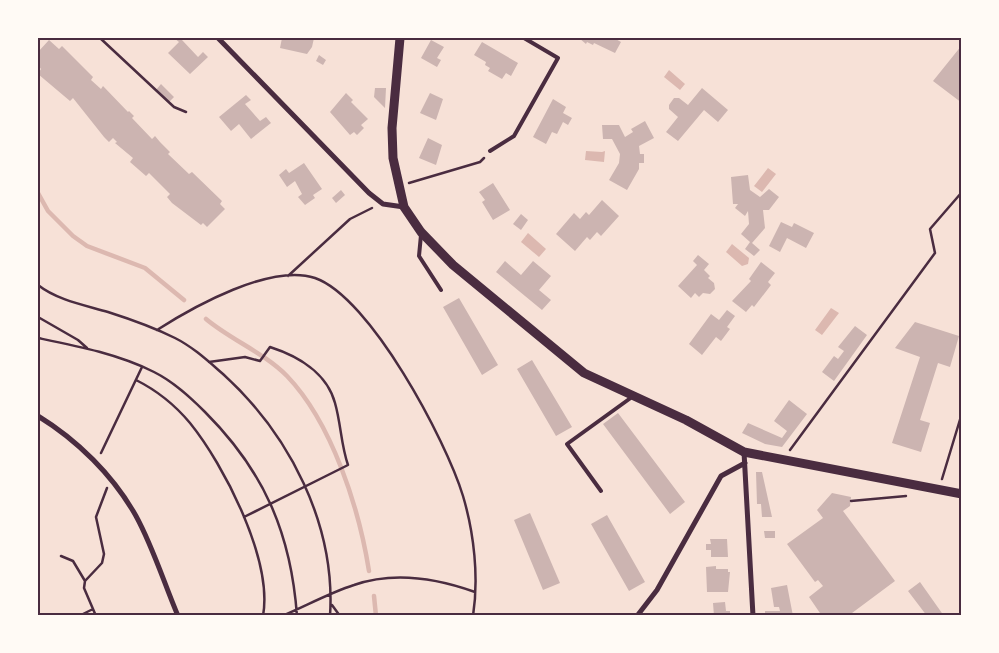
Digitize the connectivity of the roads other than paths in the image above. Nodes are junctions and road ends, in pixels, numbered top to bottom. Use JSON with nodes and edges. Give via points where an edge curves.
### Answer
{"nodes":[{"id":1,"x":218,"y":38,"type":"edge"},
{"id":2,"x":226,"y":38,"type":"edge"},
{"id":3,"x":400,"y":38,"type":"edge"},
{"id":4,"x":524,"y":38,"type":"edge"},
{"id":5,"x":224,"y":44,"type":"junction"},
{"id":6,"x":490,"y":151,"type":"road end"},
{"id":7,"x":404,"y":207,"type":"junction"},
{"id":8,"x":421,"y":232,"type":"junction"},
{"id":9,"x":441,"y":290,"type":"dead end"},
{"id":10,"x":634,"y":396,"type":"junction"},
{"id":11,"x":38,"y":416,"type":"edge"},
{"id":12,"x":744,"y":452,"type":"junction"},
{"id":13,"x":745,"y":464,"type":"junction"},
{"id":14,"x":601,"y":491,"type":"dead end"},
{"id":15,"x":962,"y":494,"type":"edge"},
{"id":16,"x":178,"y":616,"type":"edge"},
{"id":17,"x":637,"y":616,"type":"edge"},
{"id":18,"x":753,"y":616,"type":"edge"}],
"edges":[{"from":1,"to":5,"type":"street"},
{"from":2,"to":5,"type":"street"},
{"from":3,"to":7,"type":"street","via":[[392,128],[394,158]]},
{"from":4,"to":6,"type":"lane","via":[[558,58],[514,136]]},
{"from":5,"to":7,"type":"street","via":[[369,194],[383,204]]},
{"from":7,"to":8,"type":"street"},
{"from":8,"to":9,"type":"lane","via":[[419,256]]},
{"from":8,"to":10,"type":"street","via":[[453,265],[584,373]]},
{"from":10,"to":12,"type":"street"},
{"from":10,"to":14,"type":"lane","via":[[567,444]]},
{"from":11,"to":16,"type":"street","via":[[60,430],[110,479],[137,518]]},
{"from":12,"to":13,"type":"street"},
{"from":12,"to":15,"type":"street"},
{"from":13,"to":17,"type":"street","via":[[721,476],[657,590]]},
{"from":13,"to":18,"type":"street"}]}
